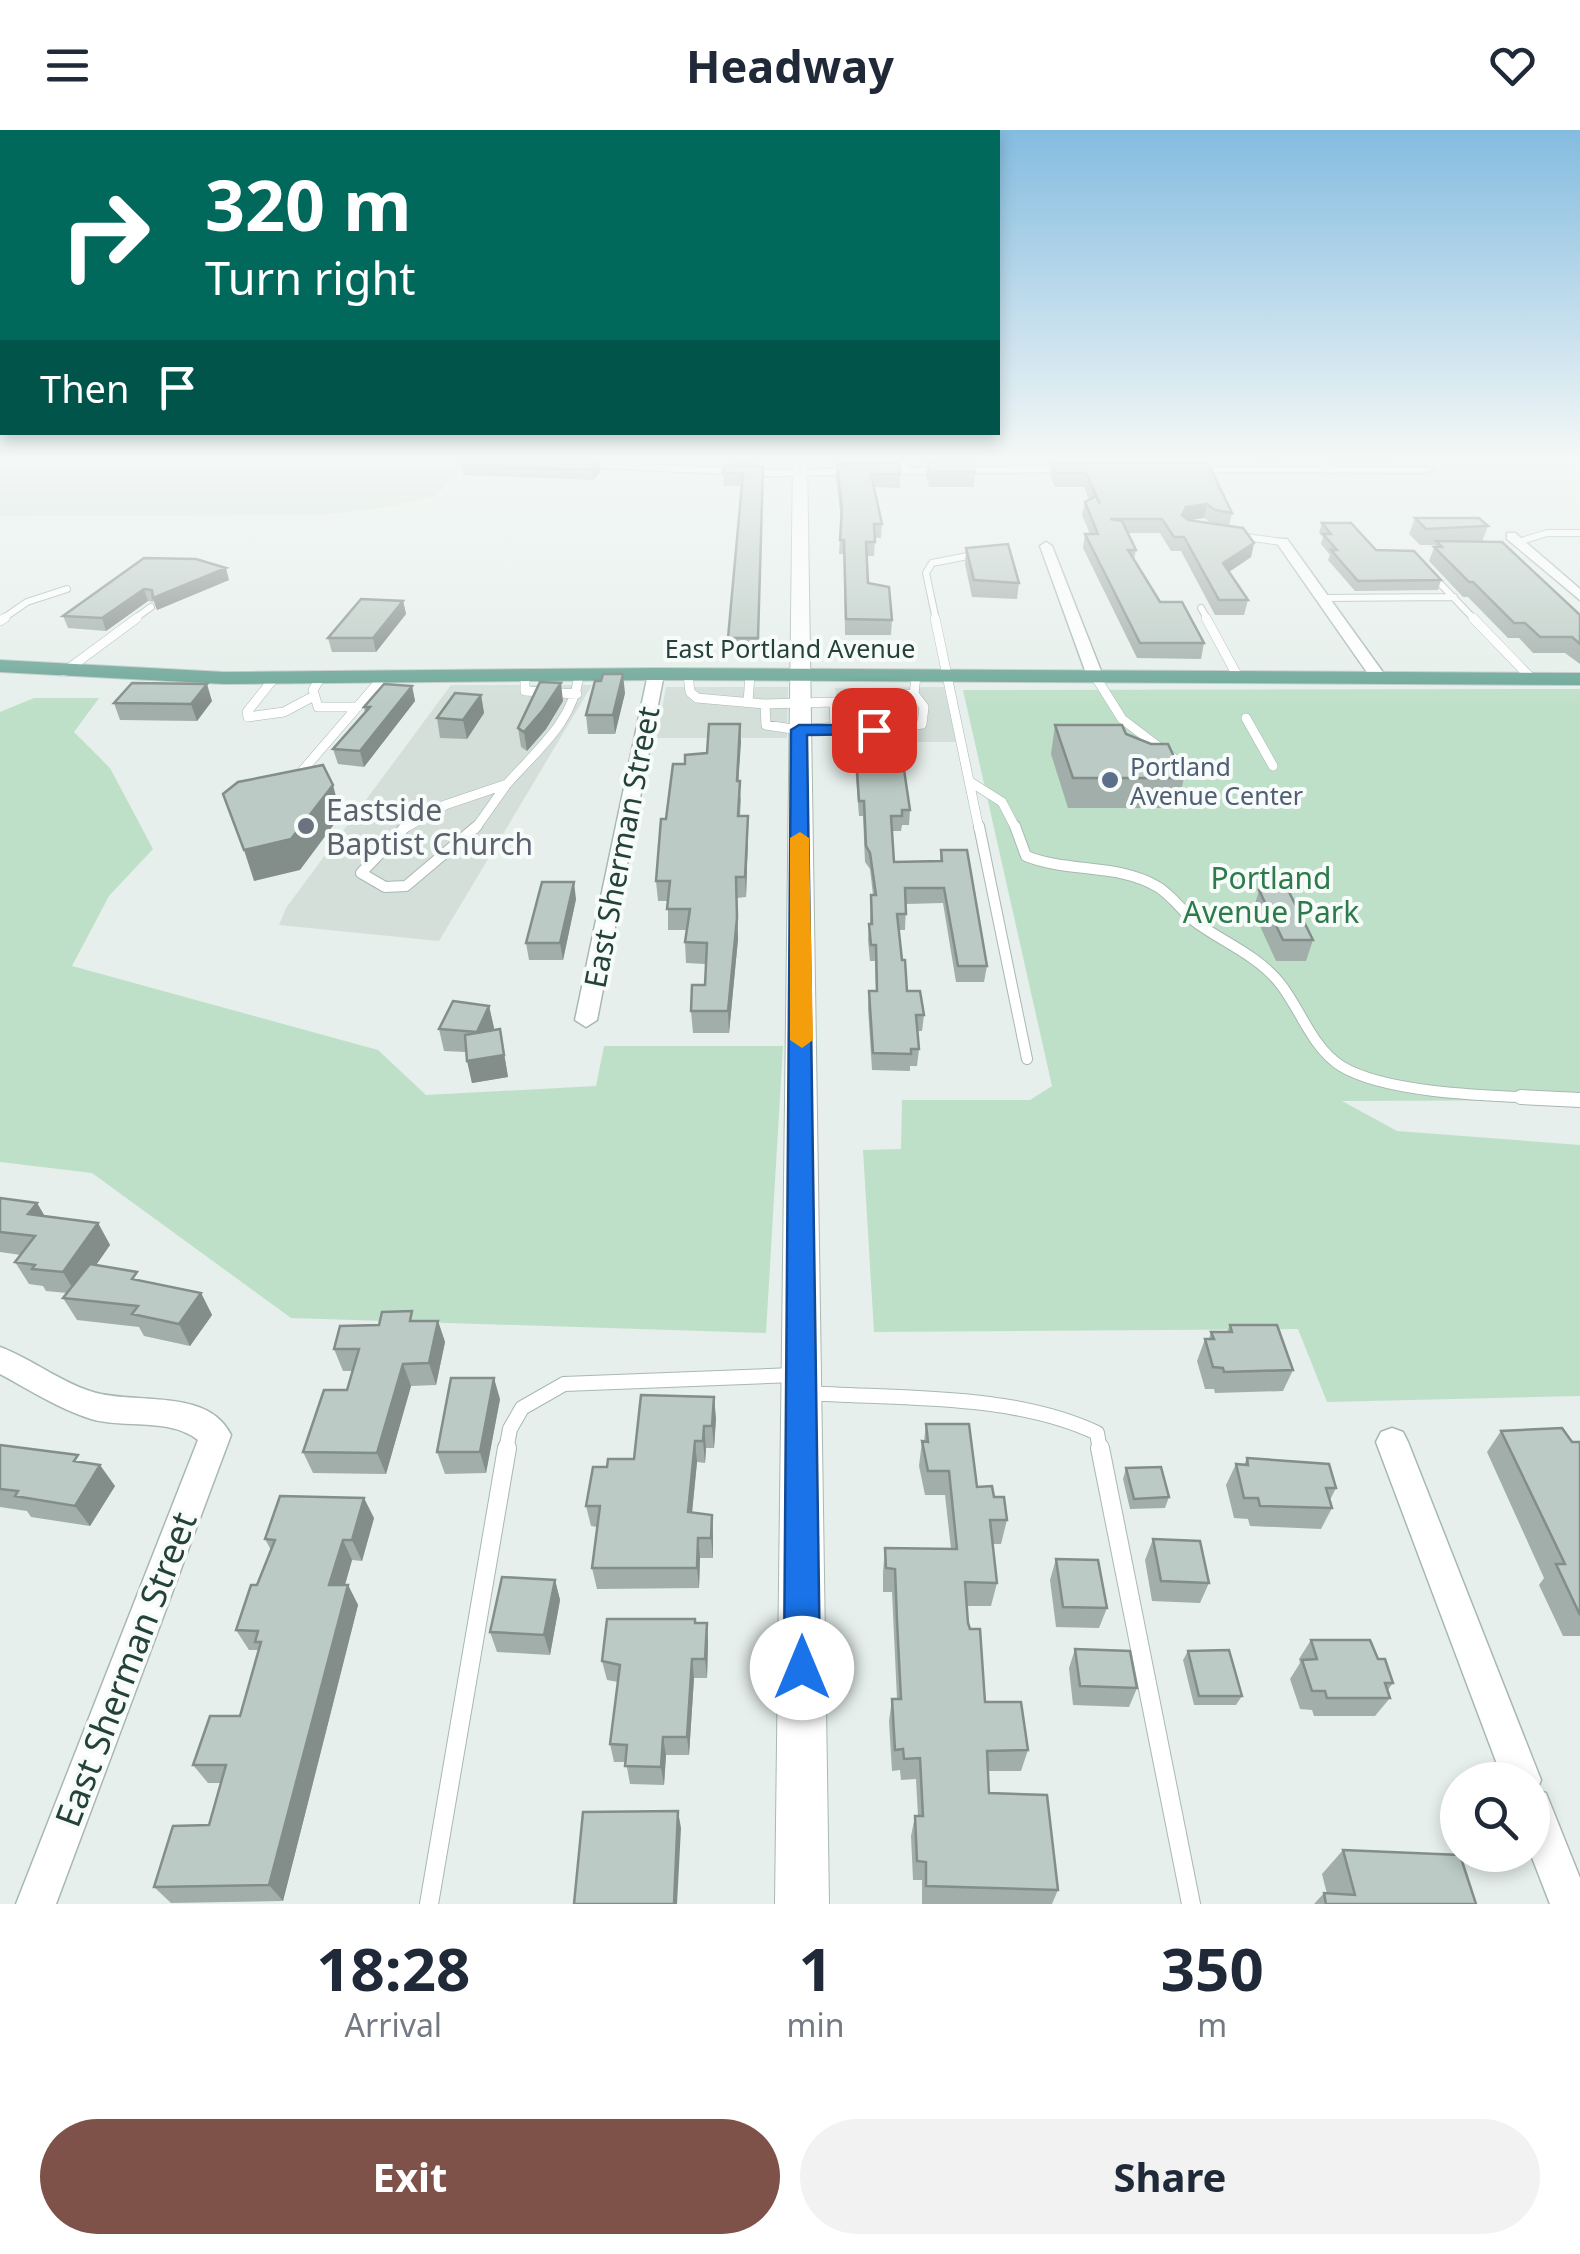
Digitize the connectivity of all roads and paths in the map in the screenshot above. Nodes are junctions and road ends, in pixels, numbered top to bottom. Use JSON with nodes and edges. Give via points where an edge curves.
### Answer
{"nodes":[{"id":1,"x":797,"y":541,"type":"edge"},
{"id":2,"x":1273,"y":541,"type":"edge"},
{"id":3,"x":1526,"y":541,"type":"edge"},
{"id":4,"x":1282,"y":542,"type":"joint"},
{"id":5,"x":1516,"y":544,"type":"joint"},
{"id":6,"x":1046,"y":546,"type":"dead end"},
{"id":7,"x":973,"y":555,"type":"edge"},
{"id":8,"x":1417,"y":559,"type":"edge"},
{"id":9,"x":67,"y":589,"type":"dead end"},
{"id":10,"x":1580,"y":596,"type":"edge"},
{"id":11,"x":1454,"y":597,"type":"junction"},
{"id":12,"x":1321,"y":598,"type":"junction"},
{"id":13,"x":151,"y":606,"type":"edge"},
{"id":14,"x":1201,"y":608,"type":"dead end"},
{"id":15,"x":0,"y":621,"type":"edge"},
{"id":16,"x":0,"y":666,"type":"edge"},
{"id":17,"x":64,"y":672,"type":"junction"},
{"id":18,"x":656,"y":674,"type":"junction"},
{"id":19,"x":688,"y":674,"type":"junction"},
{"id":20,"x":750,"y":675,"type":"junction"},
{"id":21,"x":384,"y":676,"type":"junction"},
{"id":22,"x":948,"y":676,"type":"junction"},
{"id":23,"x":1095,"y":676,"type":"junction"},
{"id":24,"x":275,"y":677,"type":"junction"},
{"id":25,"x":1238,"y":677,"type":"junction"},
{"id":26,"x":1379,"y":678,"type":"junction"},
{"id":27,"x":1531,"y":678,"type":"junction"},
{"id":28,"x":1580,"y":678,"type":"edge"},
{"id":29,"x":578,"y":684,"type":"junction"},
{"id":30,"x":915,"y":685,"type":"junction"},
{"id":31,"x":864,"y":686,"type":"junction"},
{"id":32,"x":318,"y":687,"type":"junction"},
{"id":33,"x":748,"y":702,"type":"junction"},
{"id":34,"x":834,"y":702,"type":"junction"},
{"id":35,"x":790,"y":703,"type":"junction"},
{"id":36,"x":358,"y":706,"type":"junction"},
{"id":37,"x":1246,"y":718,"type":"dead end"},
{"id":38,"x":835,"y":727,"type":"junction"},
{"id":39,"x":1184,"y":766,"type":"dead end"},
{"id":40,"x":1273,"y":766,"type":"dead end"},
{"id":41,"x":510,"y":783,"type":"junction"},
{"id":42,"x":972,"y":783,"type":"junction"},
{"id":43,"x":285,"y":791,"type":"edge"},
{"id":44,"x":586,"y":1020,"type":"dead end"},
{"id":45,"x":1027,"y":1059,"type":"dead end"},
{"id":46,"x":1580,"y":1100,"type":"edge"},
{"id":47,"x":0,"y":1360,"type":"edge"},
{"id":48,"x":802,"y":1384,"type":"junction"},
{"id":49,"x":1392,"y":1442,"type":"dead end"},
{"id":50,"x":1515,"y":1762,"type":"edge"},
{"id":51,"x":1550,"y":1853,"type":"edge"},
{"id":52,"x":36,"y":1904,"type":"edge"},
{"id":53,"x":429,"y":1904,"type":"edge"},
{"id":54,"x":802,"y":1904,"type":"edge"},
{"id":55,"x":1191,"y":1904,"type":"edge"},
{"id":56,"x":1570,"y":1904,"type":"edge"}],
"edges":[{"from":1,"to":35,"type":"street"},
{"from":2,"to":4,"type":"lane"},
{"from":3,"to":5,"type":"lane"},
{"from":4,"to":12,"type":"street"},
{"from":5,"to":10,"type":"street"},
{"from":6,"to":23,"type":"street"},
{"from":7,"to":22,"type":"lane","via":[[926,570]]},
{"from":8,"to":11,"type":"lane"},
{"from":9,"to":15,"type":"lane","via":[[27,602]]},
{"from":11,"to":12,"type":"lane"},
{"from":11,"to":27,"type":"lane"},
{"from":12,"to":26,"type":"street"},
{"from":13,"to":17,"type":"lane"},
{"from":14,"to":25,"type":"lane"},
{"from":16,"to":17,"type":"main road","name":"East Portland Avenue"},
{"from":17,"to":24,"type":"main road","name":"East Portland Avenue"},
{"from":18,"to":19,"type":"main road","name":"East Portland Avenue"},
{"from":18,"to":29,"type":"main road","name":"East Portland Avenue"},
{"from":18,"to":44,"type":"street","name":"East Sherman Street"},
{"from":19,"to":20,"type":"main road","name":"East Portland Avenue"},
{"from":19,"to":33,"type":"lane","via":[[697,698]]},
{"from":20,"to":33,"type":"lane"},
{"from":20,"to":35,"type":"main road","name":"East Portland Avenue"},
{"from":21,"to":29,"type":"main road","name":"East Portland Avenue","via":[[524,675]]},
{"from":21,"to":32,"type":"main road","name":"East Portland Avenue"},
{"from":21,"to":36,"type":"lane"},
{"from":22,"to":23,"type":"main road","name":"East Portland Avenue"},
{"from":22,"to":30,"type":"main road","name":"East Portland Avenue"},
{"from":22,"to":42,"type":"lane"},
{"from":23,"to":25,"type":"main road","name":"East Portland Avenue"},
{"from":23,"to":39,"type":"lane","via":[[1126,726]]},
{"from":24,"to":32,"type":"main road","name":"East Portland Avenue"},
{"from":24,"to":32,"type":"lane","via":[[248,717],[284,712]]},
{"from":25,"to":26,"type":"main road","name":"East Portland Avenue"},
{"from":26,"to":27,"type":"main road","name":"East Portland Avenue"},
{"from":27,"to":28,"type":"main road","name":"East Portland Avenue"},
{"from":29,"to":41,"type":"lane","via":[[563,721]]},
{"from":30,"to":31,"type":"main road","name":"East Portland Avenue"},
{"from":30,"to":38,"type":"lane","via":[[922,724]]},
{"from":31,"to":34,"type":"lane"},
{"from":31,"to":35,"type":"main road","name":"East Portland Avenue"},
{"from":32,"to":36,"type":"lane","via":[[318,707]]},
{"from":33,"to":35,"type":"lane"},
{"from":34,"to":35,"type":"lane"},
{"from":34,"to":38,"type":"lane"},
{"from":35,"to":38,"type":"lane"},
{"from":35,"to":48,"type":"street"},
{"from":36,"to":43,"type":"lane"},
{"from":37,"to":40,"type":"lane"},
{"from":41,"to":41,"type":"lane","via":[[476,828],[406,886],[384,887],[362,873],[399,828],[443,803]]},
{"from":42,"to":45,"type":"lane"},
{"from":42,"to":46,"type":"lane","via":[[1003,799],[1026,856],[1046,865],[1140,878],[1161,888],[1202,927],[1230,940],[1274,975],[1325,1051],[1360,1076]]},
{"from":47,"to":52,"type":"street","name":"East Sherman Street","via":[[94,1406],[204,1423],[215,1435]]},
{"from":48,"to":53,"type":"lane","via":[[564,1384],[522,1408],[510,1429]]},
{"from":48,"to":54,"type":"street"},
{"from":48,"to":55,"type":"lane","via":[[1059,1415],[1098,1433]]},
{"from":49,"to":50,"type":"street"},
{"from":51,"to":56,"type":"street"}]}
